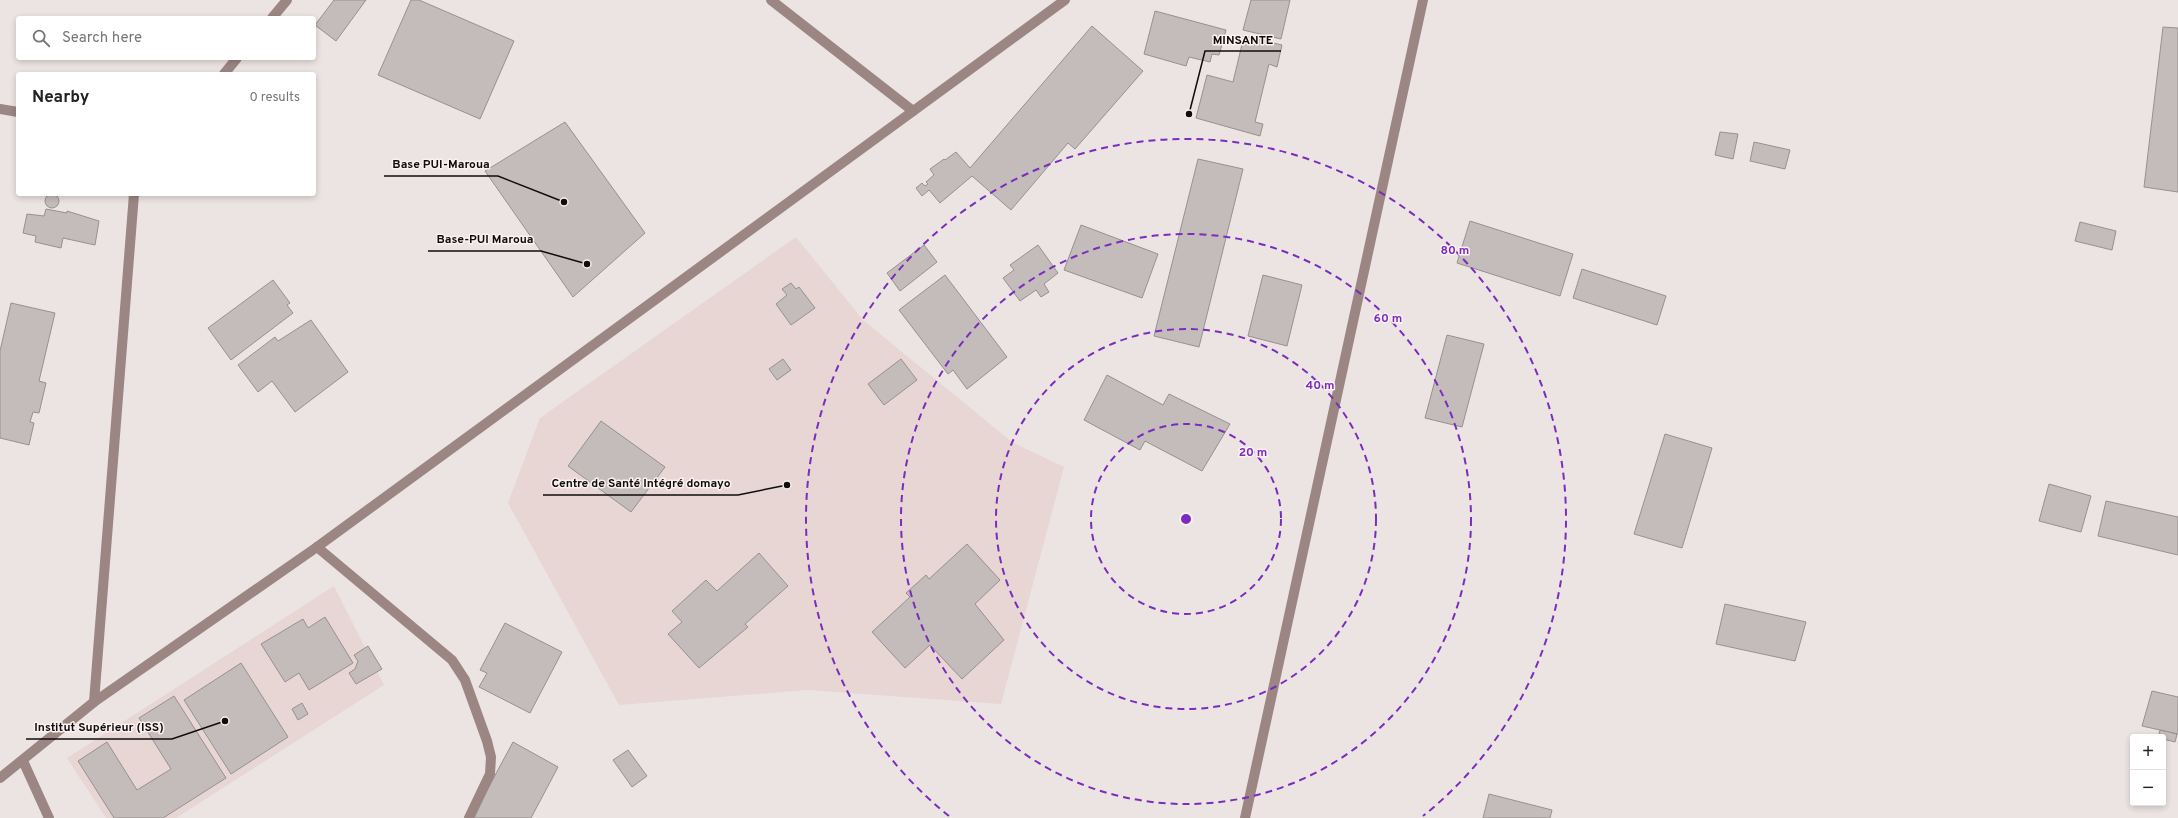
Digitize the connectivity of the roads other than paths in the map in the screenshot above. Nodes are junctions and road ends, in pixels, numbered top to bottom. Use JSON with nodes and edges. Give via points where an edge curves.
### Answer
{"nodes":[{"id":1,"x":287,"y":0,"type":"edge"},
{"id":2,"x":771,"y":0,"type":"edge"},
{"id":3,"x":1065,"y":0,"type":"edge"},
{"id":4,"x":1423,"y":0,"type":"edge"},
{"id":5,"x":274,"y":16,"type":"edge"},
{"id":6,"x":235,"y":60,"type":"edge"},
{"id":7,"x":226,"y":72,"type":"edge"},
{"id":8,"x":0,"y":109,"type":"edge"},
{"id":9,"x":16,"y":112,"type":"edge"},
{"id":10,"x":913,"y":112,"type":"junction"},
{"id":11,"x":134,"y":196,"type":"edge"},
{"id":12,"x":318,"y":547,"type":"junction"},
{"id":13,"x":94,"y":702,"type":"junction"},
{"id":14,"x":23,"y":761,"type":"junction"},
{"id":15,"x":0,"y":778,"type":"edge"},
{"id":16,"x":49,"y":818,"type":"edge"},
{"id":17,"x":469,"y":818,"type":"edge"},
{"id":18,"x":1245,"y":818,"type":"edge"}],
"edges":[{"from":1,"to":5,"type":"street"},
{"from":2,"to":10,"type":"street"},
{"from":3,"to":10,"type":"street"},
{"from":4,"to":18,"type":"street"},
{"from":6,"to":7,"type":"street"},
{"from":8,"to":9,"type":"street"},
{"from":10,"to":12,"type":"street"},
{"from":11,"to":13,"type":"street"},
{"from":12,"to":13,"type":"street"},
{"from":12,"to":17,"type":"street","via":[[452,660],[465,680],[491,757],[490,774]]},
{"from":13,"to":14,"type":"street"},
{"from":14,"to":15,"type":"street"},
{"from":14,"to":16,"type":"street"}]}
